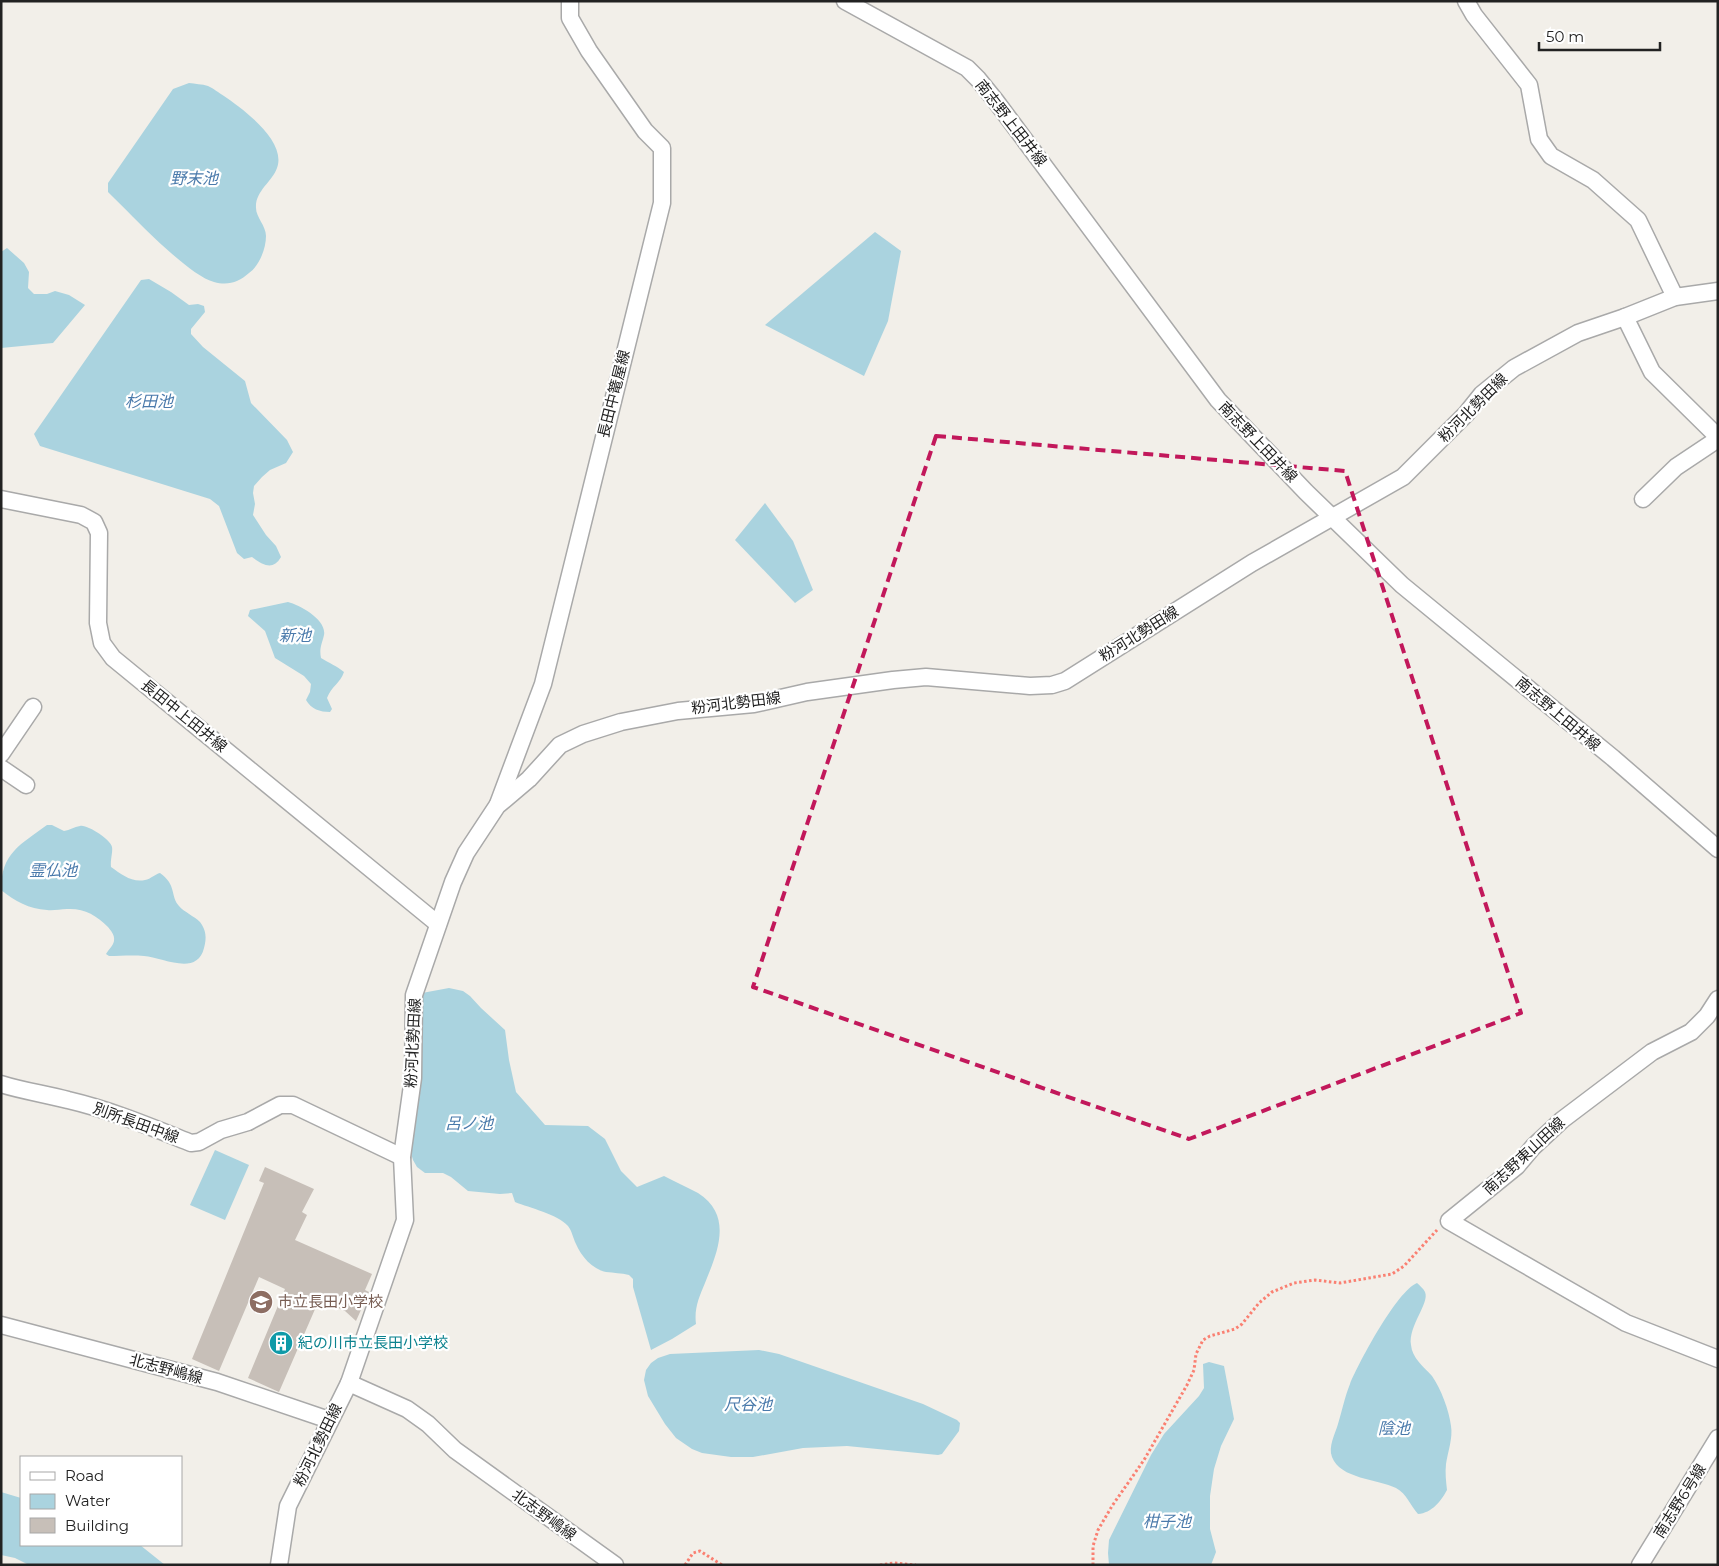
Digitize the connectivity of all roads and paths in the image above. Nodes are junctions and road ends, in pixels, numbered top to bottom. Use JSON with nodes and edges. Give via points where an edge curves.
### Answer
{"nodes":[{"id":1,"x":570,"y":1,"type":"edge"},
{"id":2,"x":845,"y":1,"type":"edge"},
{"id":3,"x":1466,"y":1,"type":"edge"},
{"id":4,"x":1718,"y":291,"type":"edge"},
{"id":5,"x":1675,"y":297,"type":"junction"},
{"id":6,"x":1625,"y":317,"type":"junction"},
{"id":7,"x":1718,"y":438,"type":"edge"},
{"id":8,"x":1,"y":499,"type":"edge"},
{"id":9,"x":1643,"y":499,"type":"dead end"},
{"id":10,"x":1332,"y":518,"type":"junction"},
{"id":11,"x":33,"y":707,"type":"dead end"},
{"id":12,"x":1,"y":754,"type":"edge"},
{"id":13,"x":1,"y":768,"type":"edge"},
{"id":14,"x":26,"y":785,"type":"dead end"},
{"id":15,"x":497,"y":806,"type":"junction"},
{"id":16,"x":1718,"y":849,"type":"edge"},
{"id":17,"x":438,"y":924,"type":"junction"},
{"id":18,"x":1718,"y":999,"type":"edge"},
{"id":19,"x":1,"y":1084,"type":"edge"},
{"id":20,"x":402,"y":1157,"type":"junction"},
{"id":21,"x":1449,"y":1221,"type":"junction"},
{"id":22,"x":1,"y":1325,"type":"edge"},
{"id":23,"x":1718,"y":1359,"type":"edge"},
{"id":24,"x":349,"y":1383,"type":"junction"},
{"id":25,"x":329,"y":1420,"type":"junction"},
{"id":26,"x":1718,"y":1438,"type":"edge"},
{"id":27,"x":279,"y":1565,"type":"edge"},
{"id":28,"x":615,"y":1565,"type":"edge"},
{"id":29,"x":685,"y":1565,"type":"edge"},
{"id":30,"x":722,"y":1565,"type":"edge"},
{"id":31,"x":880,"y":1565,"type":"edge"},
{"id":32,"x":916,"y":1565,"type":"edge"},
{"id":33,"x":1093,"y":1565,"type":"edge"},
{"id":34,"x":1640,"y":1565,"type":"edge"}],
"edges":[{"from":1,"to":15,"type":"street","name":"長田中篭屋線","via":[[570,18],[589,51],[645,132],[662,148],[662,203],[543,684]]},
{"from":2,"to":10,"type":"street","name":"南志野上田井線","via":[[967,68],[978,79],[1218,400]]},
{"from":3,"to":5,"type":"street","via":[[1529,85],[1539,139],[1551,156],[1593,180],[1638,220]]},
{"from":4,"to":5,"type":"street","name":"粉河北勢田線"},
{"from":5,"to":6,"type":"street","name":"粉河北勢田線"},
{"from":6,"to":7,"type":"street","via":[[1652,372]]},
{"from":6,"to":10,"type":"street","name":"粉河北勢田線","via":[[1578,333],[1514,368],[1482,394],[1403,477]]},
{"from":7,"to":9,"type":"street","via":[[1676,467]]},
{"from":8,"to":17,"type":"street","name":"長田中上田井線","via":[[81,515],[94,522],[99,534],[98,623],[102,643],[113,658]]},
{"from":10,"to":15,"type":"street","name":"粉河北勢田線","via":[[1065,681],[1030,686],[926,677],[893,680],[622,722],[560,745],[529,779]]},
{"from":10,"to":16,"type":"street","name":"南志野上田井線","via":[[1402,585],[1613,758]]},
{"from":11,"to":12,"type":"street"},
{"from":13,"to":14,"type":"street"},
{"from":15,"to":17,"type":"street","name":"粉河北勢田線","via":[[466,853]]},
{"from":17,"to":20,"type":"street","name":"粉河北勢田線","via":[[414,995],[413,1078]]},
{"from":18,"to":21,"type":"street","name":"南志野東山田線","via":[[1691,1032],[1652,1052],[1562,1120],[1533,1146],[1517,1166]]},
{"from":19,"to":20,"type":"street","name":"別所長田中線","via":[[114,1112],[191,1144],[248,1122],[280,1105],[293,1106]]},
{"from":20,"to":24,"type":"street","name":"粉河北勢田線","via":[[405,1220]]},
{"from":21,"to":23,"type":"street","via":[[1626,1323]]},
{"from":21,"to":33,"type":"path","via":[[1392,1274],[1340,1283],[1294,1282],[1272,1292],[1235,1329],[1203,1340],[1187,1385],[1150,1452],[1098,1530]]},
{"from":22,"to":25,"type":"street","name":"北志野嶋線","via":[[216,1382]]},
{"from":24,"to":25,"type":"street","name":"粉河北勢田線"},
{"from":24,"to":28,"type":"street","name":"北志野嶋線","via":[[407,1409],[455,1450]]},
{"from":25,"to":27,"type":"street","name":"粉河北勢田線","via":[[288,1506]]},
{"from":26,"to":34,"type":"street","name":"南志野6号線"},
{"from":29,"to":30,"type":"path","via":[[693,1553],[700,1551]]},
{"from":31,"to":32,"type":"path"}]}
